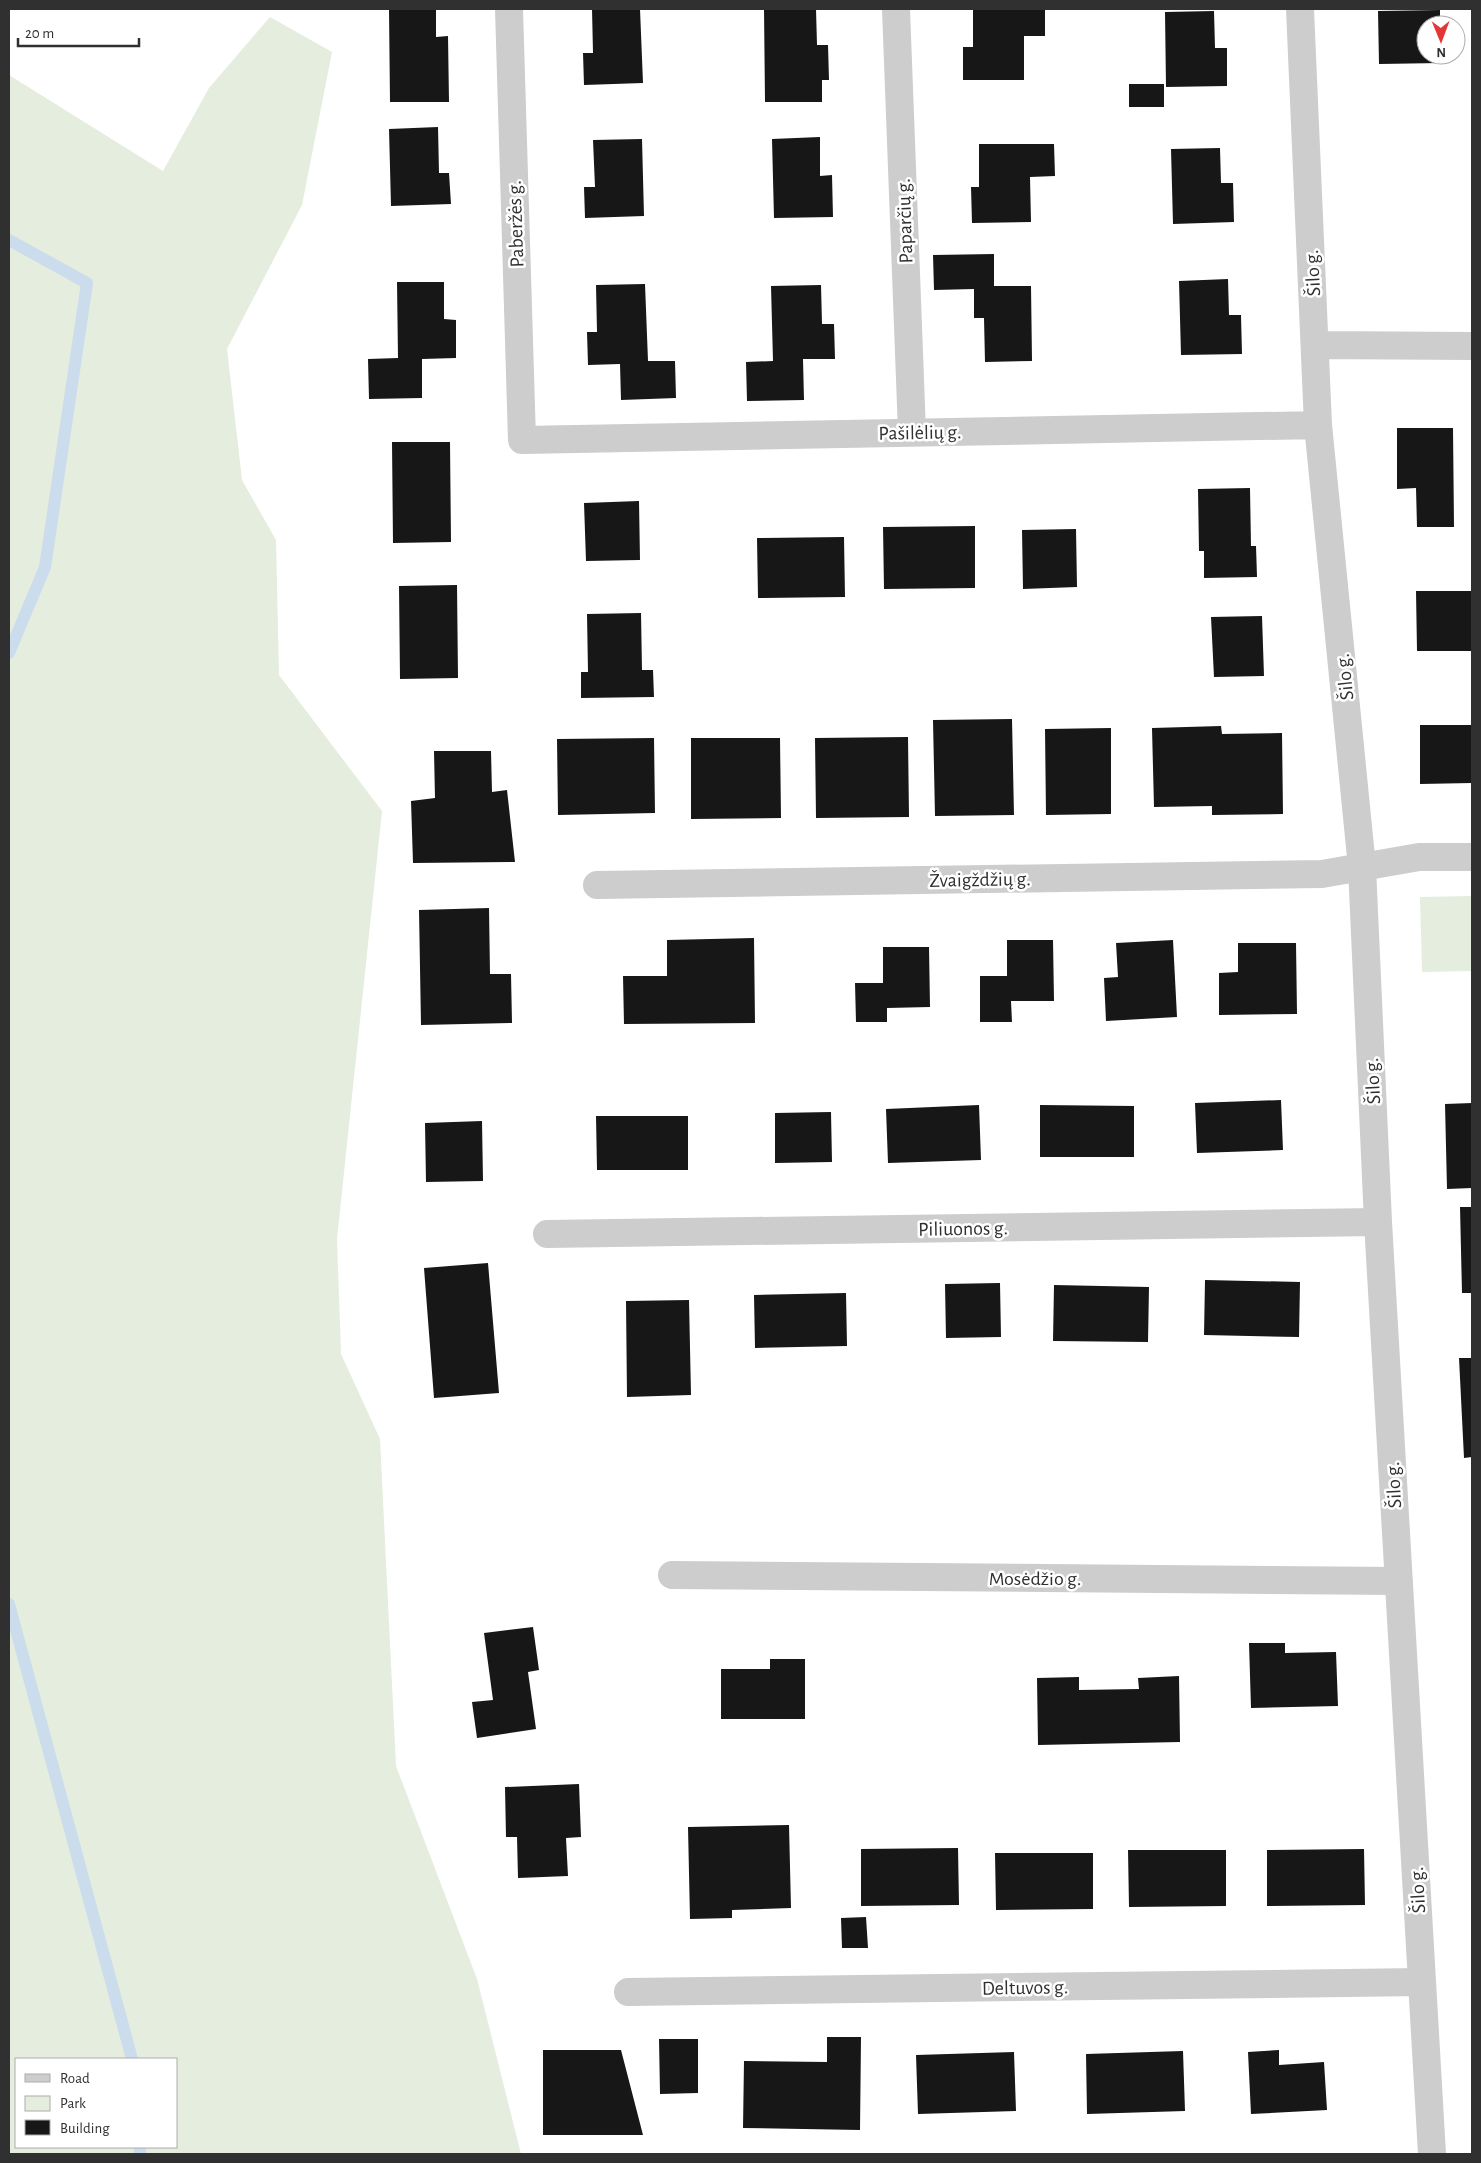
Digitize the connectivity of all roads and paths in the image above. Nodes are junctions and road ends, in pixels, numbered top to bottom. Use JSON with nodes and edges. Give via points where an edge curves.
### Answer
{"nodes":[{"id":1,"x":509,"y":9,"type":"edge"},
{"id":2,"x":896,"y":9,"type":"edge"},
{"id":3,"x":1300,"y":9,"type":"edge"},
{"id":4,"x":1315,"y":345,"type":"junction"},
{"id":5,"x":1472,"y":346,"type":"edge"},
{"id":6,"x":1318,"y":424,"type":"junction"},
{"id":7,"x":912,"y":432,"type":"junction"},
{"id":8,"x":522,"y":440,"type":"joint"},
{"id":9,"x":1472,"y":857,"type":"edge"},
{"id":10,"x":1362,"y":867,"type":"junction"},
{"id":11,"x":597,"y":885,"type":"dead end"},
{"id":12,"x":1378,"y":1222,"type":"junction"},
{"id":13,"x":548,"y":1234,"type":"dead end"},
{"id":14,"x":672,"y":1575,"type":"dead end"},
{"id":15,"x":1398,"y":1582,"type":"junction"},
{"id":16,"x":1422,"y":1982,"type":"junction"},
{"id":17,"x":628,"y":1992,"type":"dead end"},
{"id":18,"x":1432,"y":2154,"type":"edge"}],
"edges":[{"from":1,"to":8,"type":"street","name":"Paberžės g."},
{"from":2,"to":7,"type":"street","name":"Paparčių g."},
{"from":3,"to":4,"type":"street","name":"Šilo g."},
{"from":4,"to":5,"type":"street"},
{"from":4,"to":6,"type":"street","name":"Šilo g."},
{"from":6,"to":7,"type":"street","name":"Pašilėlių g."},
{"from":6,"to":10,"type":"street","name":"Šilo g."},
{"from":7,"to":8,"type":"street","name":"Pašilėlių g."},
{"from":9,"to":10,"type":"street","name":"Žvaigždžių g.","via":[[1419,857]]},
{"from":10,"to":11,"type":"street","name":"Žvaigždžių g.","via":[[1322,874]]},
{"from":10,"to":12,"type":"street","name":"Šilo g."},
{"from":12,"to":13,"type":"street","name":"Piliuonos g."},
{"from":12,"to":15,"type":"street","name":"Šilo g."},
{"from":14,"to":15,"type":"street","name":"Mosėdžio g."},
{"from":15,"to":16,"type":"street","name":"Šilo g."},
{"from":16,"to":17,"type":"street","name":"Deltuvos g."},
{"from":16,"to":18,"type":"street","name":"Šilo g."}]}
